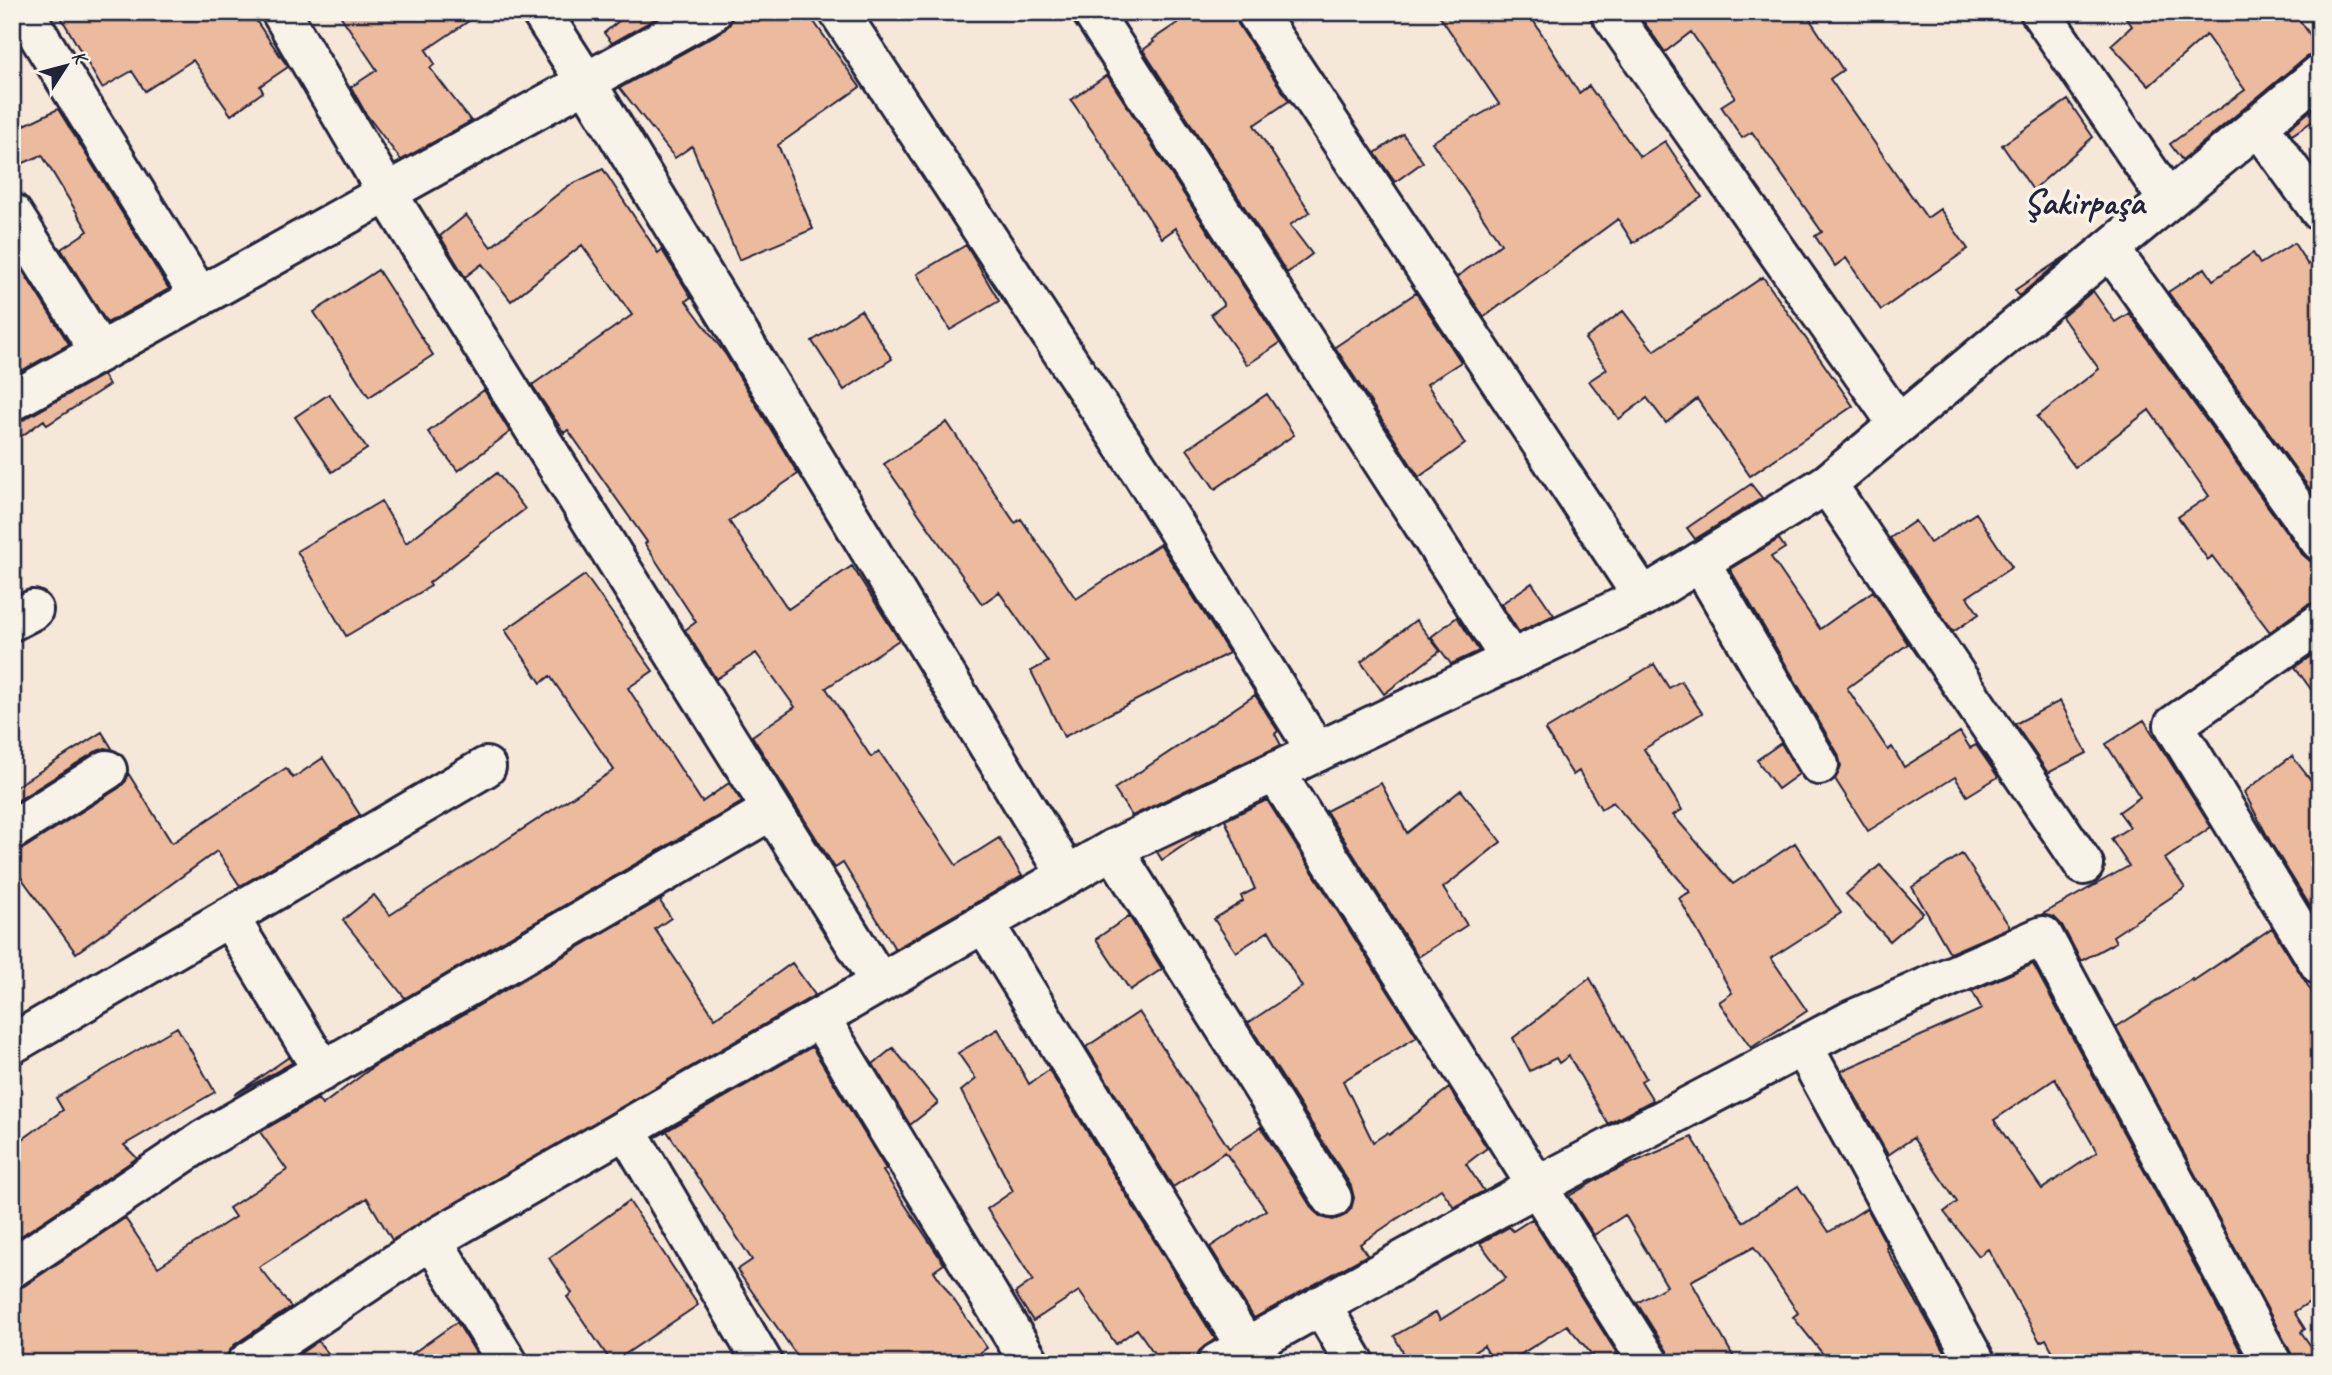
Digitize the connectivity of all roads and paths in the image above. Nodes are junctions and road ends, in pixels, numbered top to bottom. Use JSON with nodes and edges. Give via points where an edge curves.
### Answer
{"nodes":[{"id":1,"x":24,"y":12,"type":"edge"},
{"id":2,"x":281,"y":12,"type":"edge"},
{"id":3,"x":541,"y":12,"type":"edge"},
{"id":4,"x":712,"y":12,"type":"edge"},
{"id":5,"x":839,"y":12,"type":"edge"},
{"id":6,"x":1092,"y":12,"type":"edge"},
{"id":7,"x":1610,"y":12,"type":"edge"},
{"id":8,"x":2040,"y":12,"type":"edge"},
{"id":9,"x":1258,"y":13,"type":"edge"},
{"id":10,"x":2320,"y":74,"type":"edge"},
{"id":11,"x":586,"y":82,"type":"junction"},
{"id":12,"x":2258,"y":125,"type":"junction"},
{"id":13,"x":387,"y":193,"type":"junction"},
{"id":14,"x":2168,"y":200,"type":"junction"},
{"id":15,"x":2320,"y":211,"type":"edge"},
{"id":16,"x":12,"y":213,"type":"edge"},
{"id":17,"x":2110,"y":248,"type":"junction"},
{"id":18,"x":200,"y":297,"type":"junction"},
{"id":19,"x":100,"y":352,"type":"junction"},
{"id":20,"x":12,"y":401,"type":"edge"},
{"id":21,"x":1898,"y":425,"type":"junction"},
{"id":22,"x":1827,"y":484,"type":"junction"},
{"id":23,"x":2319,"y":539,"type":"edge"},
{"id":24,"x":1700,"y":562,"type":"junction"},
{"id":25,"x":1643,"y":597,"type":"junction"},
{"id":26,"x":2320,"y":623,"type":"edge"},
{"id":27,"x":1511,"y":660,"type":"junction"},
{"id":28,"x":1317,"y":752,"type":"junction"},
{"id":29,"x":1819,"y":765,"type":"dead end"},
{"id":30,"x":486,"y":767,"type":"dead end"},
{"id":31,"x":107,"y":770,"type":"dead end"},
{"id":32,"x":1275,"y":772,"type":"junction"},
{"id":33,"x":772,"y":810,"type":"junction"},
{"id":34,"x":12,"y":830,"type":"edge"},
{"id":35,"x":1113,"y":849,"type":"junction"},
{"id":36,"x":2084,"y":865,"type":"dead end"},
{"id":37,"x":1067,"y":875,"type":"junction"},
{"id":38,"x":229,"y":917,"type":"junction"},
{"id":39,"x":984,"y":923,"type":"junction"},
{"id":40,"x":2320,"y":965,"type":"edge"},
{"id":41,"x":880,"y":983,"type":"junction"},
{"id":42,"x":820,"y":1018,"type":"junction"},
{"id":43,"x":12,"y":1044,"type":"edge"},
{"id":44,"x":1803,"y":1046,"type":"junction"},
{"id":45,"x":323,"y":1071,"type":"junction"},
{"id":46,"x":626,"y":1129,"type":"junction"},
{"id":47,"x":1536,"y":1187,"type":"junction"},
{"id":48,"x":1332,"y":1198,"type":"dead end"},
{"id":49,"x":432,"y":1240,"type":"junction"},
{"id":50,"x":12,"y":1268,"type":"edge"},
{"id":51,"x":1321,"y":1305,"type":"junction"},
{"id":52,"x":1232,"y":1355,"type":"edge"},
{"id":53,"x":258,"y":1360,"type":"edge"},
{"id":54,"x":508,"y":1363,"type":"edge"},
{"id":55,"x":763,"y":1363,"type":"edge"},
{"id":56,"x":1030,"y":1363,"type":"edge"},
{"id":57,"x":1355,"y":1363,"type":"edge"},
{"id":58,"x":1649,"y":1363,"type":"edge"},
{"id":59,"x":1976,"y":1363,"type":"edge"},
{"id":60,"x":2272,"y":1363,"type":"edge"}],
"edges":[{"from":1,"to":18,"type":"street"},
{"from":2,"to":13,"type":"street"},
{"from":3,"to":11,"type":"street"},
{"from":4,"to":11,"type":"street"},
{"from":5,"to":28,"type":"street","via":[[1140,470]]},
{"from":6,"to":27,"type":"street"},
{"from":7,"to":21,"type":"street"},
{"from":8,"to":14,"type":"street"},
{"from":9,"to":25,"type":"street"},
{"from":10,"to":12,"type":"street"},
{"from":11,"to":13,"type":"street"},
{"from":11,"to":37,"type":"street"},
{"from":12,"to":14,"type":"street"},
{"from":12,"to":15,"type":"street"},
{"from":13,"to":18,"type":"street"},
{"from":13,"to":33,"type":"street"},
{"from":14,"to":17,"type":"street"},
{"from":16,"to":19,"type":"street"},
{"from":17,"to":21,"type":"street"},
{"from":17,"to":23,"type":"street"},
{"from":18,"to":19,"type":"street"},
{"from":19,"to":20,"type":"street"},
{"from":21,"to":22,"type":"street"},
{"from":22,"to":24,"type":"street"},
{"from":22,"to":36,"type":"street"},
{"from":24,"to":25,"type":"street"},
{"from":24,"to":29,"type":"street"},
{"from":25,"to":27,"type":"street"},
{"from":26,"to":40,"type":"street","via":[[2174,725]]},
{"from":27,"to":28,"type":"street"},
{"from":28,"to":32,"type":"street"},
{"from":30,"to":38,"type":"street"},
{"from":31,"to":34,"type":"street"},
{"from":32,"to":35,"type":"street"},
{"from":32,"to":47,"type":"street"},
{"from":33,"to":41,"type":"street"},
{"from":33,"to":45,"type":"street"},
{"from":35,"to":37,"type":"street"},
{"from":35,"to":48,"type":"street"},
{"from":37,"to":39,"type":"street"},
{"from":38,"to":43,"type":"street"},
{"from":38,"to":45,"type":"street"},
{"from":39,"to":41,"type":"street"},
{"from":39,"to":52,"type":"street"},
{"from":41,"to":42,"type":"street"},
{"from":42,"to":46,"type":"street"},
{"from":42,"to":56,"type":"street"},
{"from":44,"to":47,"type":"street"},
{"from":44,"to":59,"type":"street"},
{"from":44,"to":60,"type":"street","via":[[2043,936]]},
{"from":45,"to":50,"type":"street","via":[[203,1140]]},
{"from":46,"to":49,"type":"street"},
{"from":46,"to":55,"type":"street"},
{"from":47,"to":51,"type":"street"},
{"from":47,"to":58,"type":"street"},
{"from":49,"to":53,"type":"street"},
{"from":49,"to":54,"type":"street"},
{"from":51,"to":52,"type":"street"},
{"from":51,"to":57,"type":"street"}]}
